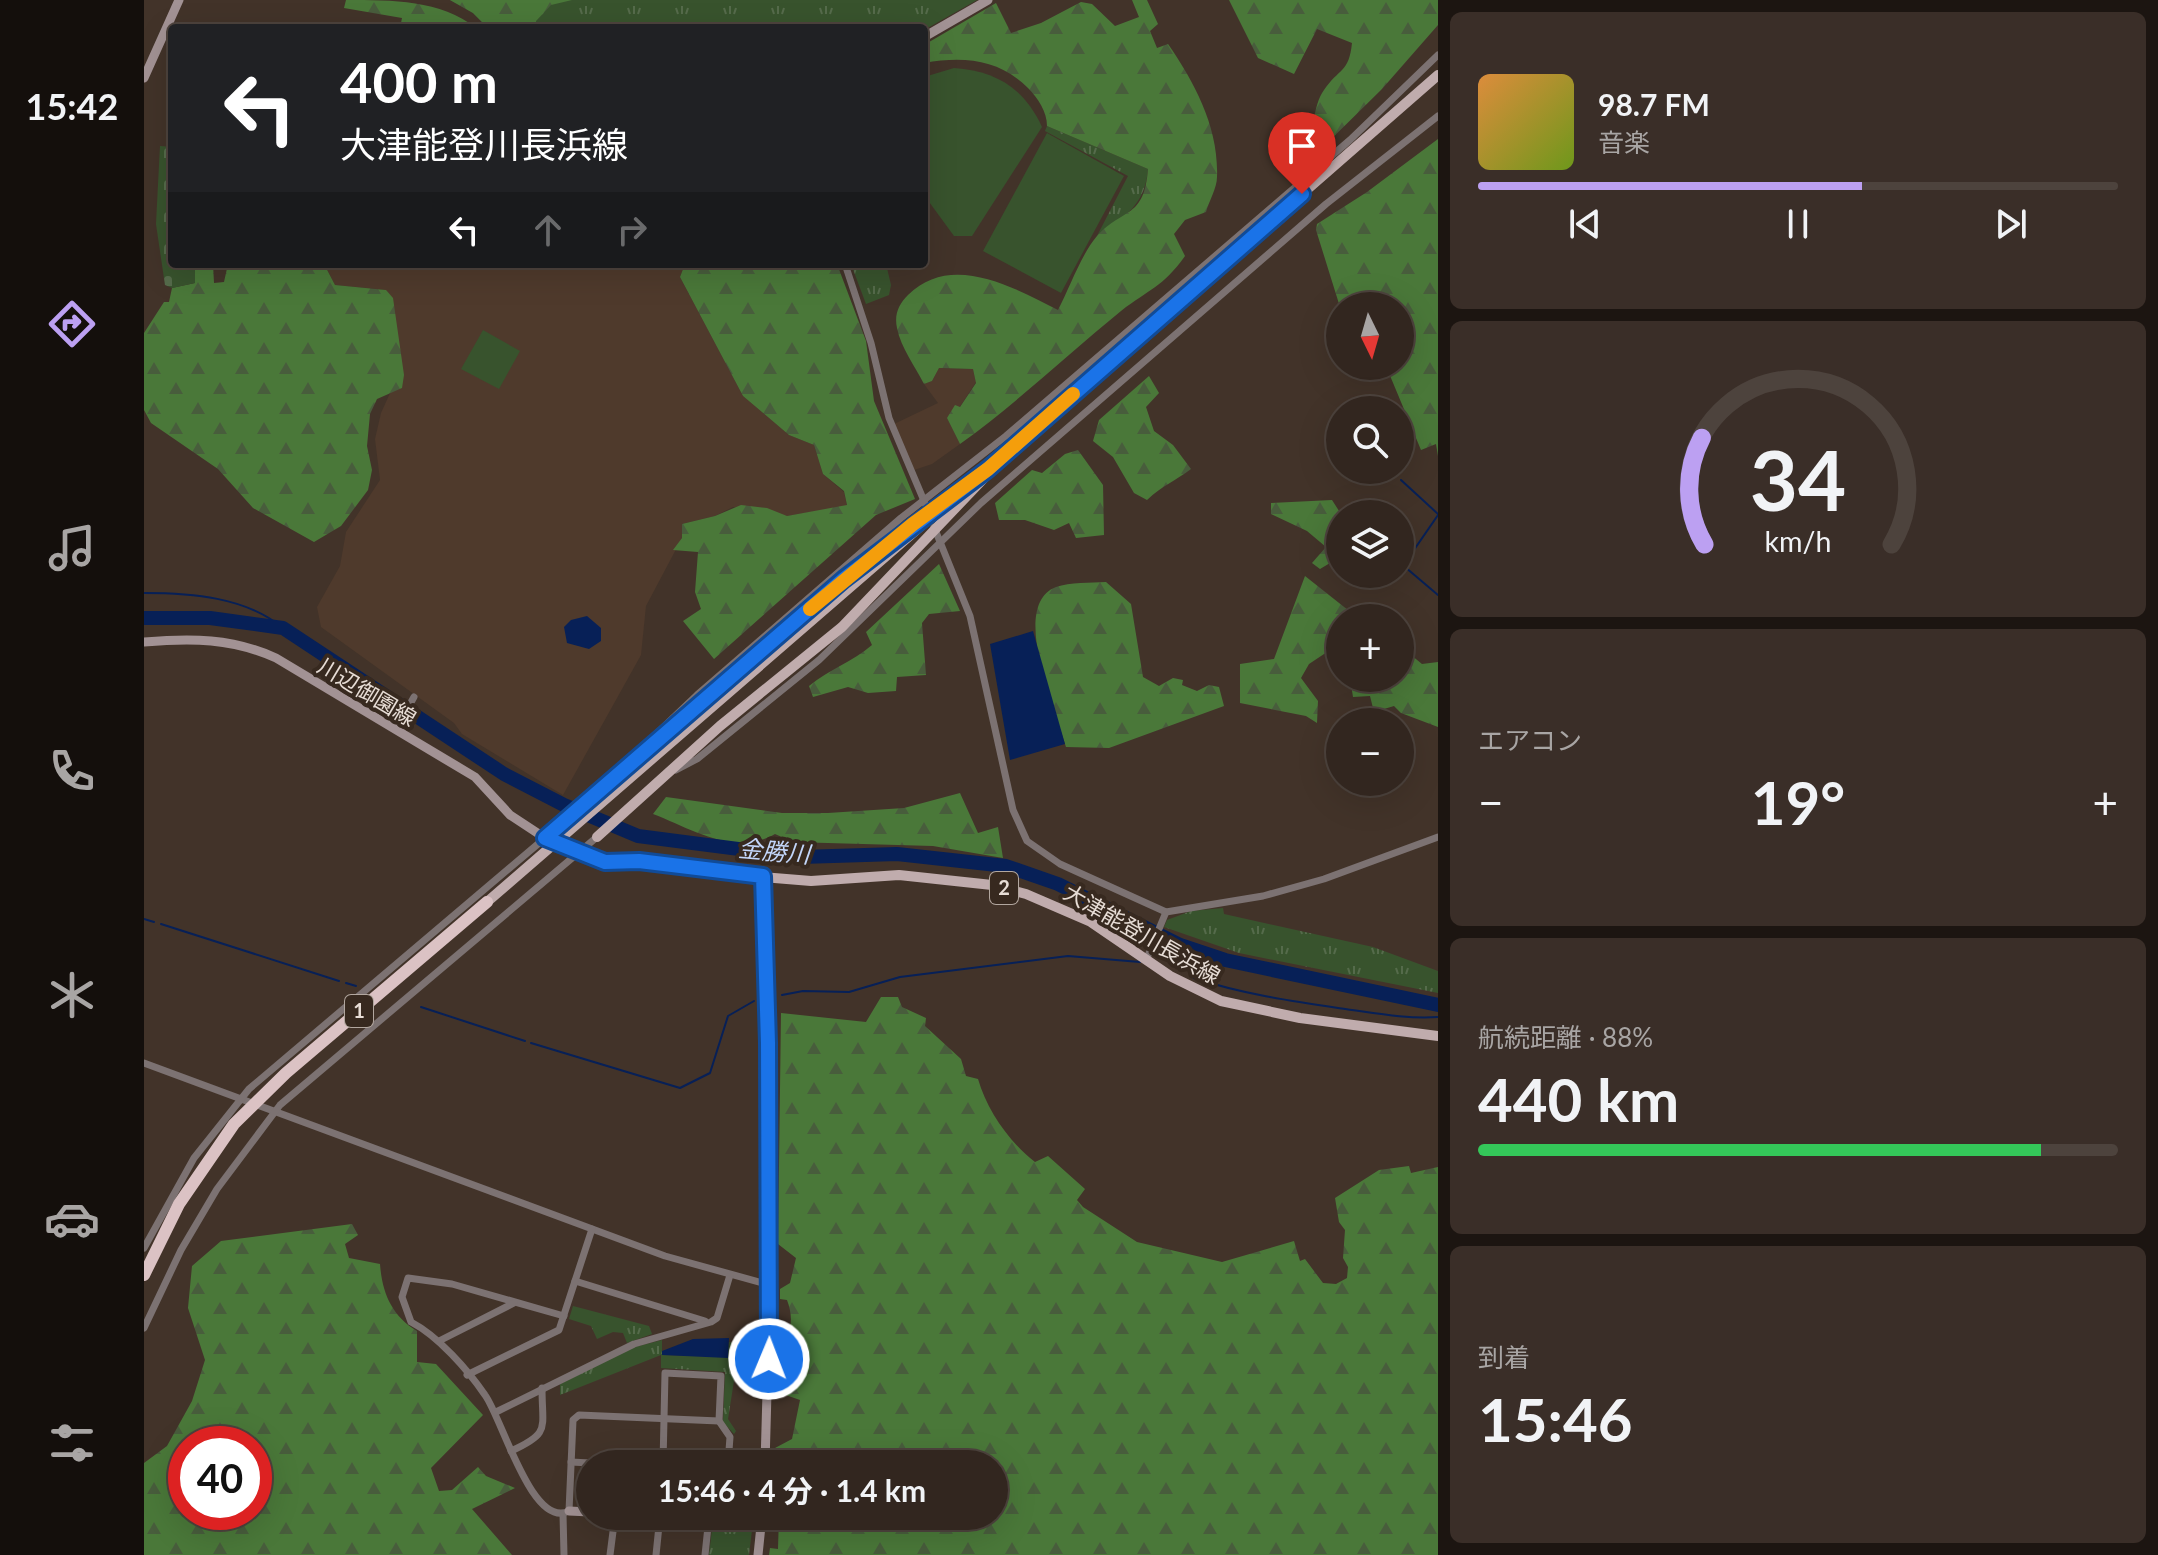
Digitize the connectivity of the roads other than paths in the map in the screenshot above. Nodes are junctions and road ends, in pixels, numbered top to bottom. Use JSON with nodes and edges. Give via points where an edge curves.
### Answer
{"nodes":[{"id":1,"x":179,"y":0,"type":"edge"},
{"id":2,"x":988,"y":0,"type":"edge"},
{"id":3,"x":168,"y":24,"type":"edge"},
{"id":4,"x":168,"y":25,"type":"edge"},
{"id":5,"x":928,"y":35,"type":"edge"},
{"id":6,"x":1438,"y":55,"type":"edge"},
{"id":7,"x":1438,"y":72,"type":"edge"},
{"id":8,"x":144,"y":78,"type":"edge"},
{"id":9,"x":1438,"y":85,"type":"edge"},
{"id":10,"x":1438,"y":116,"type":"edge"},
{"id":11,"x":1360,"y":146,"type":"junction"},
{"id":12,"x":846,"y":268,"type":"edge"},
{"id":13,"x":1023,"y":438,"type":"junction"},
{"id":14,"x":924,"y":500,"type":"junction"},
{"id":15,"x":950,"y":502,"type":"junction"},
{"id":16,"x":917,"y":532,"type":"junction"},
{"id":17,"x":940,"y":542,"type":"junction"},
{"id":18,"x":144,"y":642,"type":"edge"},
{"id":19,"x":414,"y":697,"type":"dead end"},
{"id":20,"x":396,"y":729,"type":"junction"},
{"id":21,"x":618,"y":774,"type":"junction"},
{"id":22,"x":665,"y":776,"type":"junction"},
{"id":23,"x":597,"y":837,"type":"joint"},
{"id":24,"x":1438,"y":837,"type":"edge"},
{"id":25,"x":545,"y":838,"type":"junction"},
{"id":26,"x":580,"y":853,"type":"junction"},
{"id":27,"x":763,"y":876,"type":"junction"},
{"id":28,"x":487,"y":902,"type":"joint"},
{"id":29,"x":1164,"y":915,"type":"junction"},
{"id":30,"x":1148,"y":955,"type":"junction"},
{"id":31,"x":1438,"y":1036,"type":"edge"},
{"id":32,"x":144,"y":1063,"type":"edge"},
{"id":33,"x":240,"y":1100,"type":"junction"},
{"id":34,"x":274,"y":1113,"type":"junction"},
{"id":35,"x":592,"y":1229,"type":"junction"},
{"id":36,"x":144,"y":1248,"type":"edge"},
{"id":37,"x":144,"y":1275,"type":"edge"},
{"id":38,"x":730,"y":1275,"type":"junction"},
{"id":39,"x":575,"y":1281,"type":"junction"},
{"id":40,"x":770,"y":1285,"type":"junction"},
{"id":41,"x":514,"y":1303,"type":"junction"},
{"id":42,"x":564,"y":1316,"type":"junction"},
{"id":43,"x":705,"y":1321,"type":"junction"},
{"id":44,"x":144,"y":1328,"type":"edge"},
{"id":45,"x":439,"y":1341,"type":"junction"},
{"id":46,"x":467,"y":1375,"type":"junction"},
{"id":47,"x":542,"y":1388,"type":"junction"},
{"id":48,"x":496,"y":1412,"type":"junction"},
{"id":49,"x":664,"y":1418,"type":"junction"},
{"id":50,"x":719,"y":1421,"type":"junction"},
{"id":51,"x":663,"y":1450,"type":"edge"},
{"id":52,"x":729,"y":1450,"type":"edge"},
{"id":53,"x":765,"y":1450,"type":"edge"},
{"id":54,"x":511,"y":1451,"type":"junction"},
{"id":55,"x":571,"y":1462,"type":"junction"},
{"id":56,"x":576,"y":1462,"type":"edge"},
{"id":57,"x":566,"y":1513,"type":"junction"},
{"id":58,"x":576,"y":1513,"type":"edge"},
{"id":59,"x":613,"y":1530,"type":"edge"},
{"id":60,"x":659,"y":1530,"type":"edge"},
{"id":61,"x":708,"y":1530,"type":"edge"},
{"id":62,"x":761,"y":1530,"type":"edge"},
{"id":63,"x":564,"y":1555,"type":"edge"},
{"id":64,"x":610,"y":1555,"type":"edge"},
{"id":65,"x":656,"y":1555,"type":"edge"},
{"id":66,"x":705,"y":1555,"type":"edge"},
{"id":67,"x":758,"y":1555,"type":"edge"}],
"edges":[{"from":1,"to":3,"type":"street"},
{"from":2,"to":5,"type":"street"},
{"from":4,"to":8,"type":"street"},
{"from":6,"to":14,"type":"street","via":[[1350,140],[1006,436]]},
{"from":7,"to":11,"type":"main road"},
{"from":9,"to":11,"type":"main road"},
{"from":10,"to":17,"type":"street","via":[[1326,204]]},
{"from":11,"to":13,"type":"main road"},
{"from":12,"to":14,"type":"street","via":[[889,418]]},
{"from":13,"to":15,"type":"main road"},
{"from":13,"to":15,"type":"main road"},
{"from":14,"to":17,"type":"street"},
{"from":14,"to":21,"type":"street","via":[[691,700]]},
{"from":15,"to":16,"type":"main road"},
{"from":16,"to":21,"type":"main road"},
{"from":16,"to":22,"type":"main road","via":[[876,594]]},
{"from":16,"to":28,"type":"main road"},
{"from":17,"to":22,"type":"street","via":[[819,660],[697,759]]},
{"from":17,"to":29,"type":"street","via":[[970,616],[1013,810],[1027,841],[1060,864]]},
{"from":18,"to":20,"type":"street","name":"川辺御園線","via":[[213,639],[257,649]]},
{"from":19,"to":20,"type":"street"},
{"from":20,"to":25,"type":"street","name":"川辺御園線","via":[[475,777],[510,815]]},
{"from":21,"to":25,"type":"main road"},
{"from":22,"to":23,"type":"main road"},
{"from":23,"to":26,"type":"street"},
{"from":24,"to":29,"type":"street","via":[[1324,879]]},
{"from":25,"to":26,"type":"main road","name":"大津能登川長浜線","number":"2"},
{"from":25,"to":33,"type":"street"},
{"from":26,"to":27,"type":"main road","name":"大津能登川長浜線","number":"2","via":[[605,862]]},
{"from":26,"to":34,"type":"street"},
{"from":27,"to":30,"type":"main road","name":"大津能登川長浜線","number":"2","via":[[828,881],[930,876],[992,885],[1064,910]]},
{"from":27,"to":40,"type":"street"},
{"from":28,"to":37,"type":"highway","number":"1","via":[[286,1073],[234,1124],[179,1204]]},
{"from":29,"to":30,"type":"street"},
{"from":30,"to":31,"type":"main road","name":"大津能登川長浜線","number":"2","via":[[1186,986],[1244,1007]]},
{"from":32,"to":33,"type":"street"},
{"from":33,"to":34,"type":"street"},
{"from":33,"to":36,"type":"street","via":[[194,1158]]},
{"from":34,"to":35,"type":"street"},
{"from":34,"to":44,"type":"street","via":[[217,1189]]},
{"from":35,"to":38,"type":"street"},
{"from":35,"to":39,"type":"street"},
{"from":38,"to":40,"type":"street"},
{"from":38,"to":43,"type":"street","via":[[717,1318]]},
{"from":39,"to":42,"type":"street"},
{"from":39,"to":43,"type":"street"},
{"from":40,"to":53,"type":"street"},
{"from":41,"to":42,"type":"street"},
{"from":41,"to":45,"type":"street"},
{"from":41,"to":45,"type":"street","via":[[452,1284],[408,1278],[402,1297],[411,1322]]},
{"from":42,"to":46,"type":"street","via":[[559,1330]]},
{"from":43,"to":47,"type":"street","via":[[634,1344]]},
{"from":45,"to":46,"type":"street"},
{"from":46,"to":48,"type":"street"},
{"from":47,"to":48,"type":"street"},
{"from":47,"to":54,"type":"street","via":[[542,1432]]},
{"from":48,"to":54,"type":"street"},
{"from":49,"to":50,"type":"street"},
{"from":49,"to":50,"type":"street","via":[[665,1373],[721,1376]]},
{"from":49,"to":51,"type":"street"},
{"from":49,"to":55,"type":"street","via":[[579,1415],[573,1420]]},
{"from":50,"to":52,"type":"street","via":[[730,1437]]},
{"from":54,"to":57,"type":"street","via":[[549,1512]]},
{"from":55,"to":56,"type":"street"},
{"from":55,"to":57,"type":"street"},
{"from":57,"to":58,"type":"street"},
{"from":57,"to":63,"type":"street"},
{"from":59,"to":64,"type":"street"},
{"from":60,"to":65,"type":"street"},
{"from":61,"to":66,"type":"street"},
{"from":62,"to":67,"type":"street"}]}
